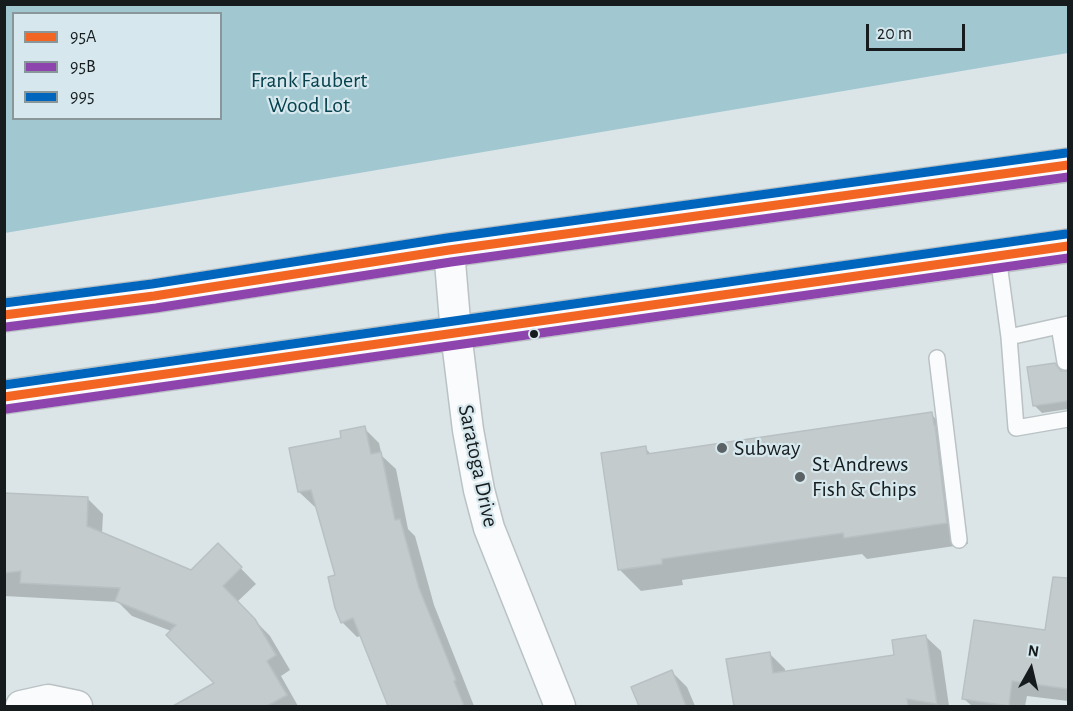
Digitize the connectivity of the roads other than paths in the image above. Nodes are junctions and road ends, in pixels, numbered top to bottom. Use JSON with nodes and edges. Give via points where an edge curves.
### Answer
{"nodes":[{"id":1,"x":1068,"y":165,"type":"edge"},
{"id":2,"x":1068,"y":246,"type":"edge"},
{"id":3,"x":449,"y":250,"type":"junction"},
{"id":4,"x":998,"y":256,"type":"junction"},
{"id":5,"x":4,"y":315,"type":"edge"},
{"id":6,"x":1064,"y":325,"type":"edge"},
{"id":7,"x":456,"y":333,"type":"junction"},
{"id":8,"x":1009,"y":337,"type":"junction"},
{"id":9,"x":937,"y":358,"type":"dead end"},
{"id":10,"x":1065,"y":362,"type":"dead end"},
{"id":11,"x":4,"y":397,"type":"edge"},
{"id":12,"x":1068,"y":419,"type":"edge"},
{"id":13,"x":959,"y":540,"type":"dead end"},
{"id":14,"x":21,"y":706,"type":"edge"},
{"id":15,"x":77,"y":706,"type":"edge"},
{"id":16,"x":560,"y":706,"type":"edge"}],
"edges":[{"from":1,"to":3,"type":"main road"},
{"from":2,"to":4,"type":"main road"},
{"from":3,"to":5,"type":"main road"},
{"from":3,"to":7,"type":"street","name":"Saratoga Drive"},
{"from":4,"to":7,"type":"main road"},
{"from":4,"to":8,"type":"lane"},
{"from":6,"to":8,"type":"lane"},
{"from":6,"to":10,"type":"lane"},
{"from":7,"to":11,"type":"main road"},
{"from":7,"to":16,"type":"street","name":"Saratoga Drive","via":[[478,490],[489,528]]},
{"from":8,"to":12,"type":"lane","via":[[1016,428]]},
{"from":9,"to":13,"type":"lane"},
{"from":14,"to":15,"type":"street","via":[[48,700]]}]}
